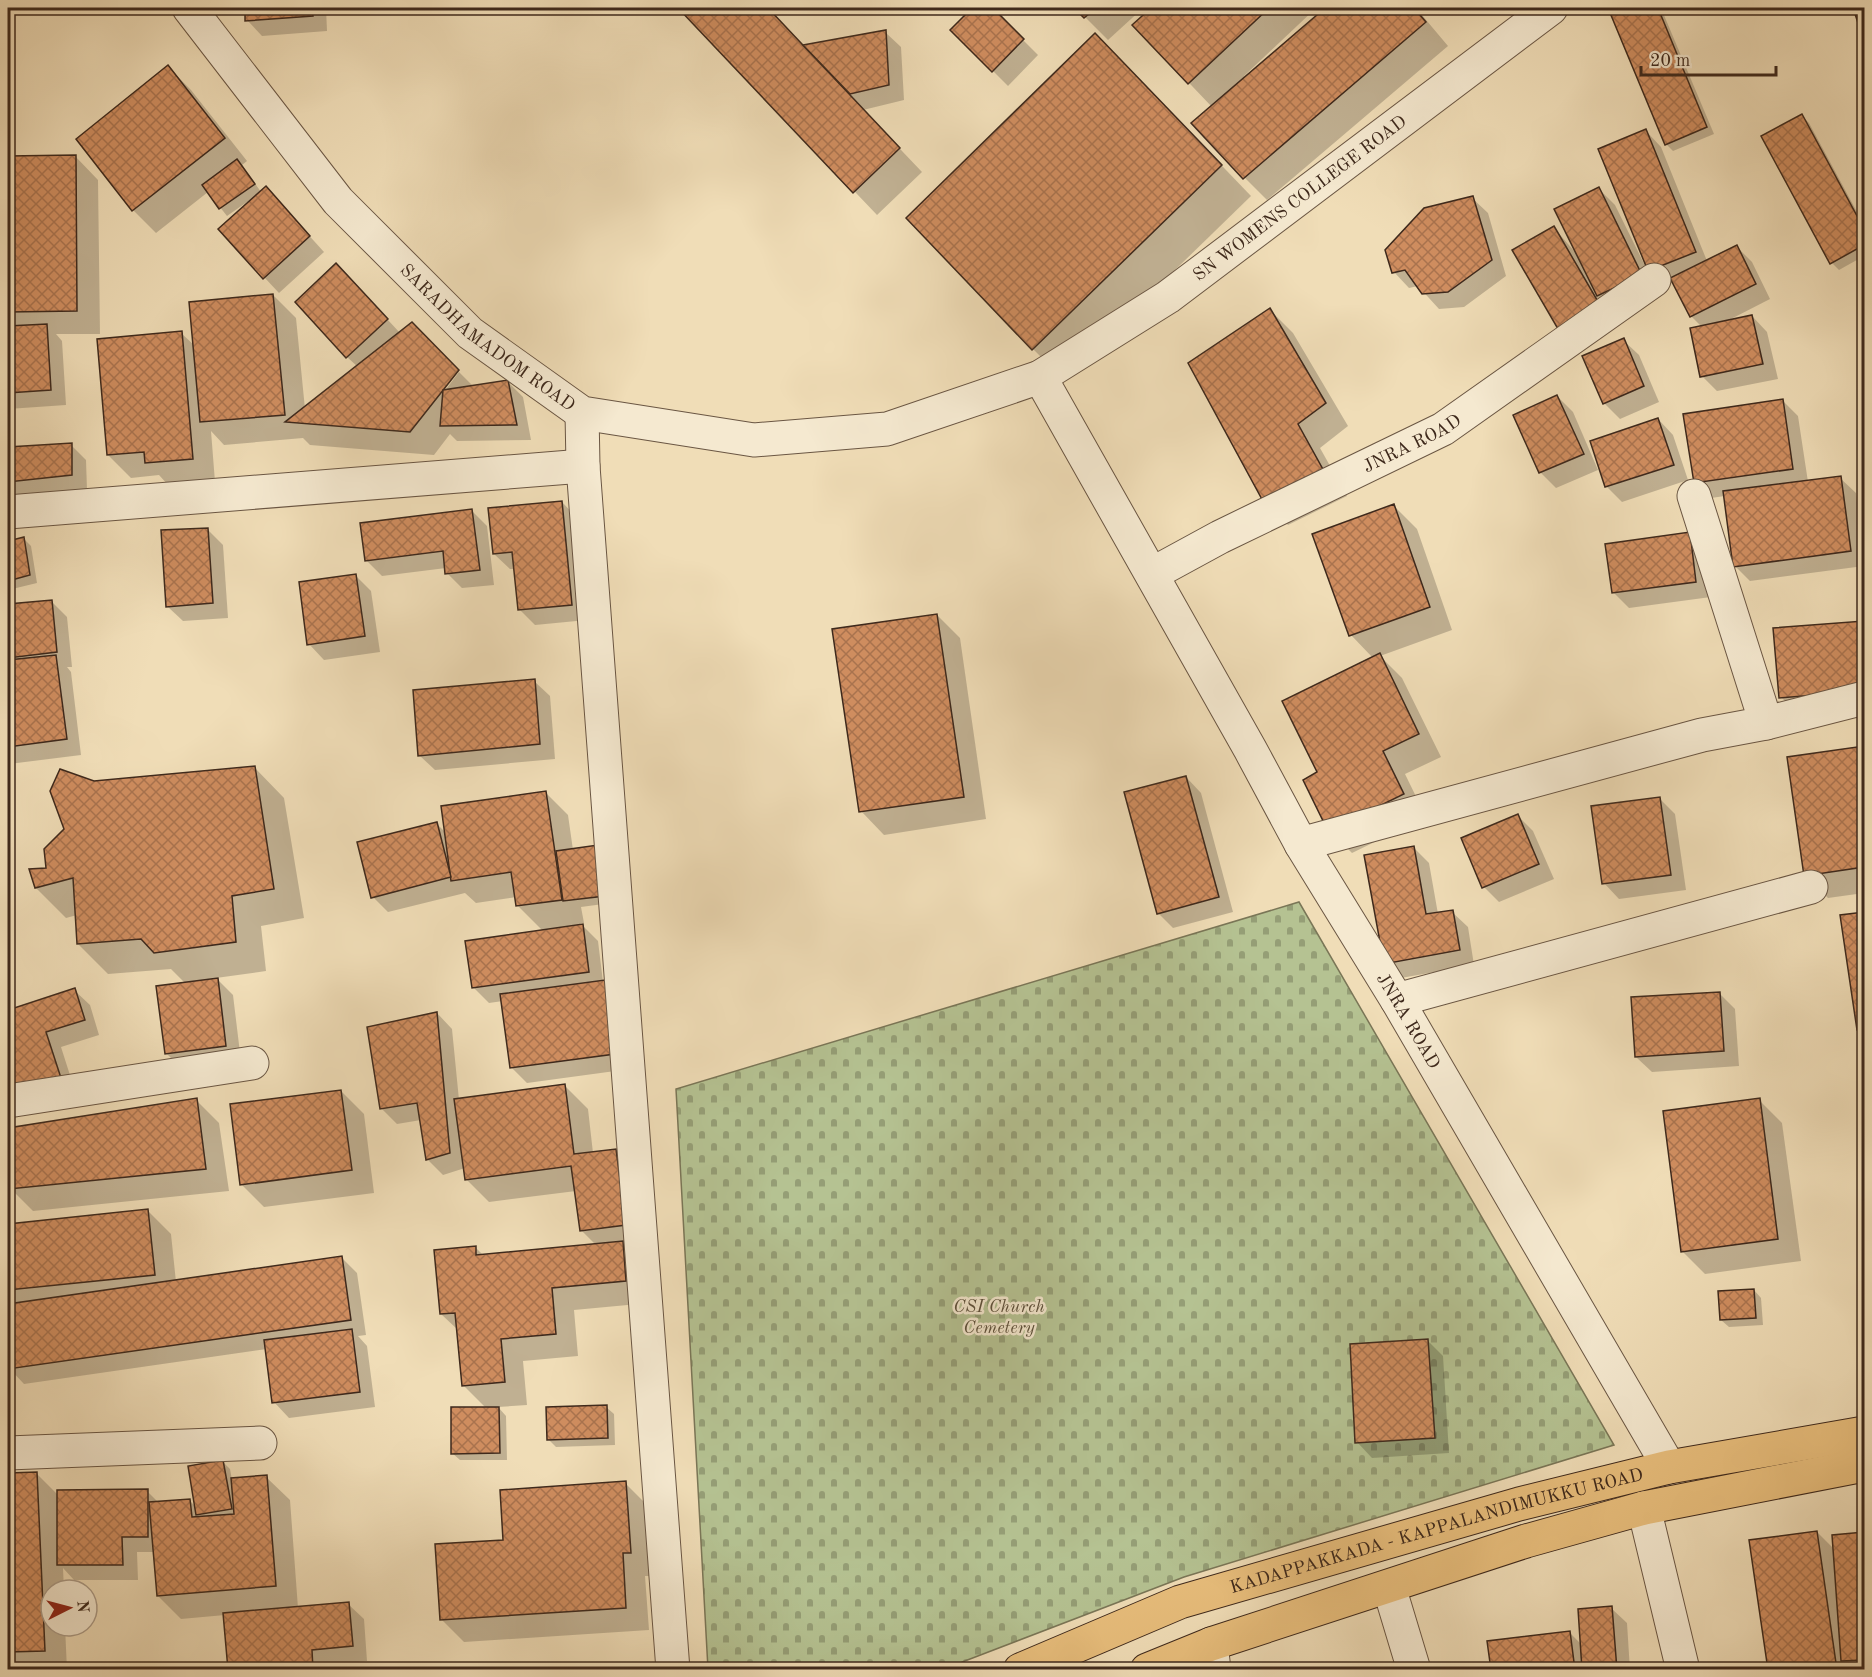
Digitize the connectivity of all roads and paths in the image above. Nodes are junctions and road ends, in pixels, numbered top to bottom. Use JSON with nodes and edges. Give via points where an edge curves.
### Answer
{"nodes":[{"id":1,"x":189,"y":8,"type":"edge"},
{"id":2,"x":1551,"y":8,"type":"edge"},
{"id":3,"x":1654,"y":280,"type":"dead end"},
{"id":4,"x":1040,"y":377,"type":"junction"},
{"id":5,"x":582,"y":413,"type":"junction"},
{"id":6,"x":583,"y":466,"type":"junction"},
{"id":7,"x":1694,"y":496,"type":"dead end"},
{"id":8,"x":8,"y":512,"type":"edge"},
{"id":9,"x":1152,"y":574,"type":"junction"},
{"id":10,"x":1864,"y":698,"type":"edge"},
{"id":11,"x":1766,"y":723,"type":"junction"},
{"id":12,"x":1301,"y":844,"type":"junction"},
{"id":13,"x":1811,"y":887,"type":"dead end"},
{"id":14,"x":1397,"y":1000,"type":"junction"},
{"id":15,"x":252,"y":1063,"type":"dead end"},
{"id":16,"x":8,"y":1101,"type":"edge"},
{"id":17,"x":1864,"y":1433,"type":"edge"},
{"id":18,"x":260,"y":1443,"type":"dead end"},
{"id":19,"x":8,"y":1453,"type":"edge"},
{"id":20,"x":1864,"y":1465,"type":"edge"},
{"id":21,"x":1669,"y":1467,"type":"junction"},
{"id":22,"x":1644,"y":1508,"type":"junction"},
{"id":23,"x":1389,"y":1587,"type":"junction"},
{"id":24,"x":1212,"y":1657,"type":"edge"},
{"id":25,"x":672,"y":1670,"type":"edge"},
{"id":26,"x":1020,"y":1670,"type":"edge"},
{"id":27,"x":1147,"y":1670,"type":"edge"},
{"id":28,"x":1414,"y":1670,"type":"edge"},
{"id":29,"x":1683,"y":1670,"type":"edge"}],
"edges":[{"from":1,"to":5,"type":"street","name":"SARADHAMADOM ROAD","via":[[338,201],[470,333]]},
{"from":2,"to":4,"type":"street","name":"SN WOMENS COLLEGE ROAD","via":[[1168,297]]},
{"from":3,"to":9,"type":"street","name":"JNRA ROAD","via":[[1443,429]]},
{"from":4,"to":5,"type":"street","name":"SARADHAMADOM ROAD","via":[[887,429],[754,440]]},
{"from":4,"to":9,"type":"street","name":"JNRA ROAD"},
{"from":5,"to":6,"type":"street"},
{"from":6,"to":8,"type":"street"},
{"from":6,"to":25,"type":"street"},
{"from":7,"to":11,"type":"street"},
{"from":9,"to":12,"type":"street","name":"JNRA ROAD"},
{"from":10,"to":11,"type":"street"},
{"from":11,"to":12,"type":"street","via":[[1702,735]]},
{"from":12,"to":14,"type":"street","name":"JNRA ROAD"},
{"from":13,"to":14,"type":"street"},
{"from":14,"to":21,"type":"street","name":"JNRA ROAD"},
{"from":15,"to":16,"type":"street"},
{"from":17,"to":21,"type":"main road","name":"KADAPPAKKADA - KAPPALANDIMUKKU ROAD"},
{"from":18,"to":19,"type":"street"},
{"from":20,"to":22,"type":"main road","name":"KADAPPAKKADA - KAPPALANDIMUKKU ROAD"},
{"from":21,"to":26,"type":"main road","name":"KADAPPAKKADA - KAPPALANDIMUKKU ROAD","via":[[1519,1504],[1180,1602]]},
{"from":22,"to":23,"type":"main road","name":"KADAPPAKKADA - KAPPALANDIMUKKU ROAD","via":[[1526,1541]]},
{"from":22,"to":29,"type":"street"},
{"from":23,"to":24,"type":"main road","name":"KADAPPAKKADA - KAPPALANDIMUKKU ROAD"},
{"from":23,"to":28,"type":"street"},
{"from":24,"to":27,"type":"main road","name":"KADAPPAKKADA - KAPPALANDIMUKKU ROAD"}]}
